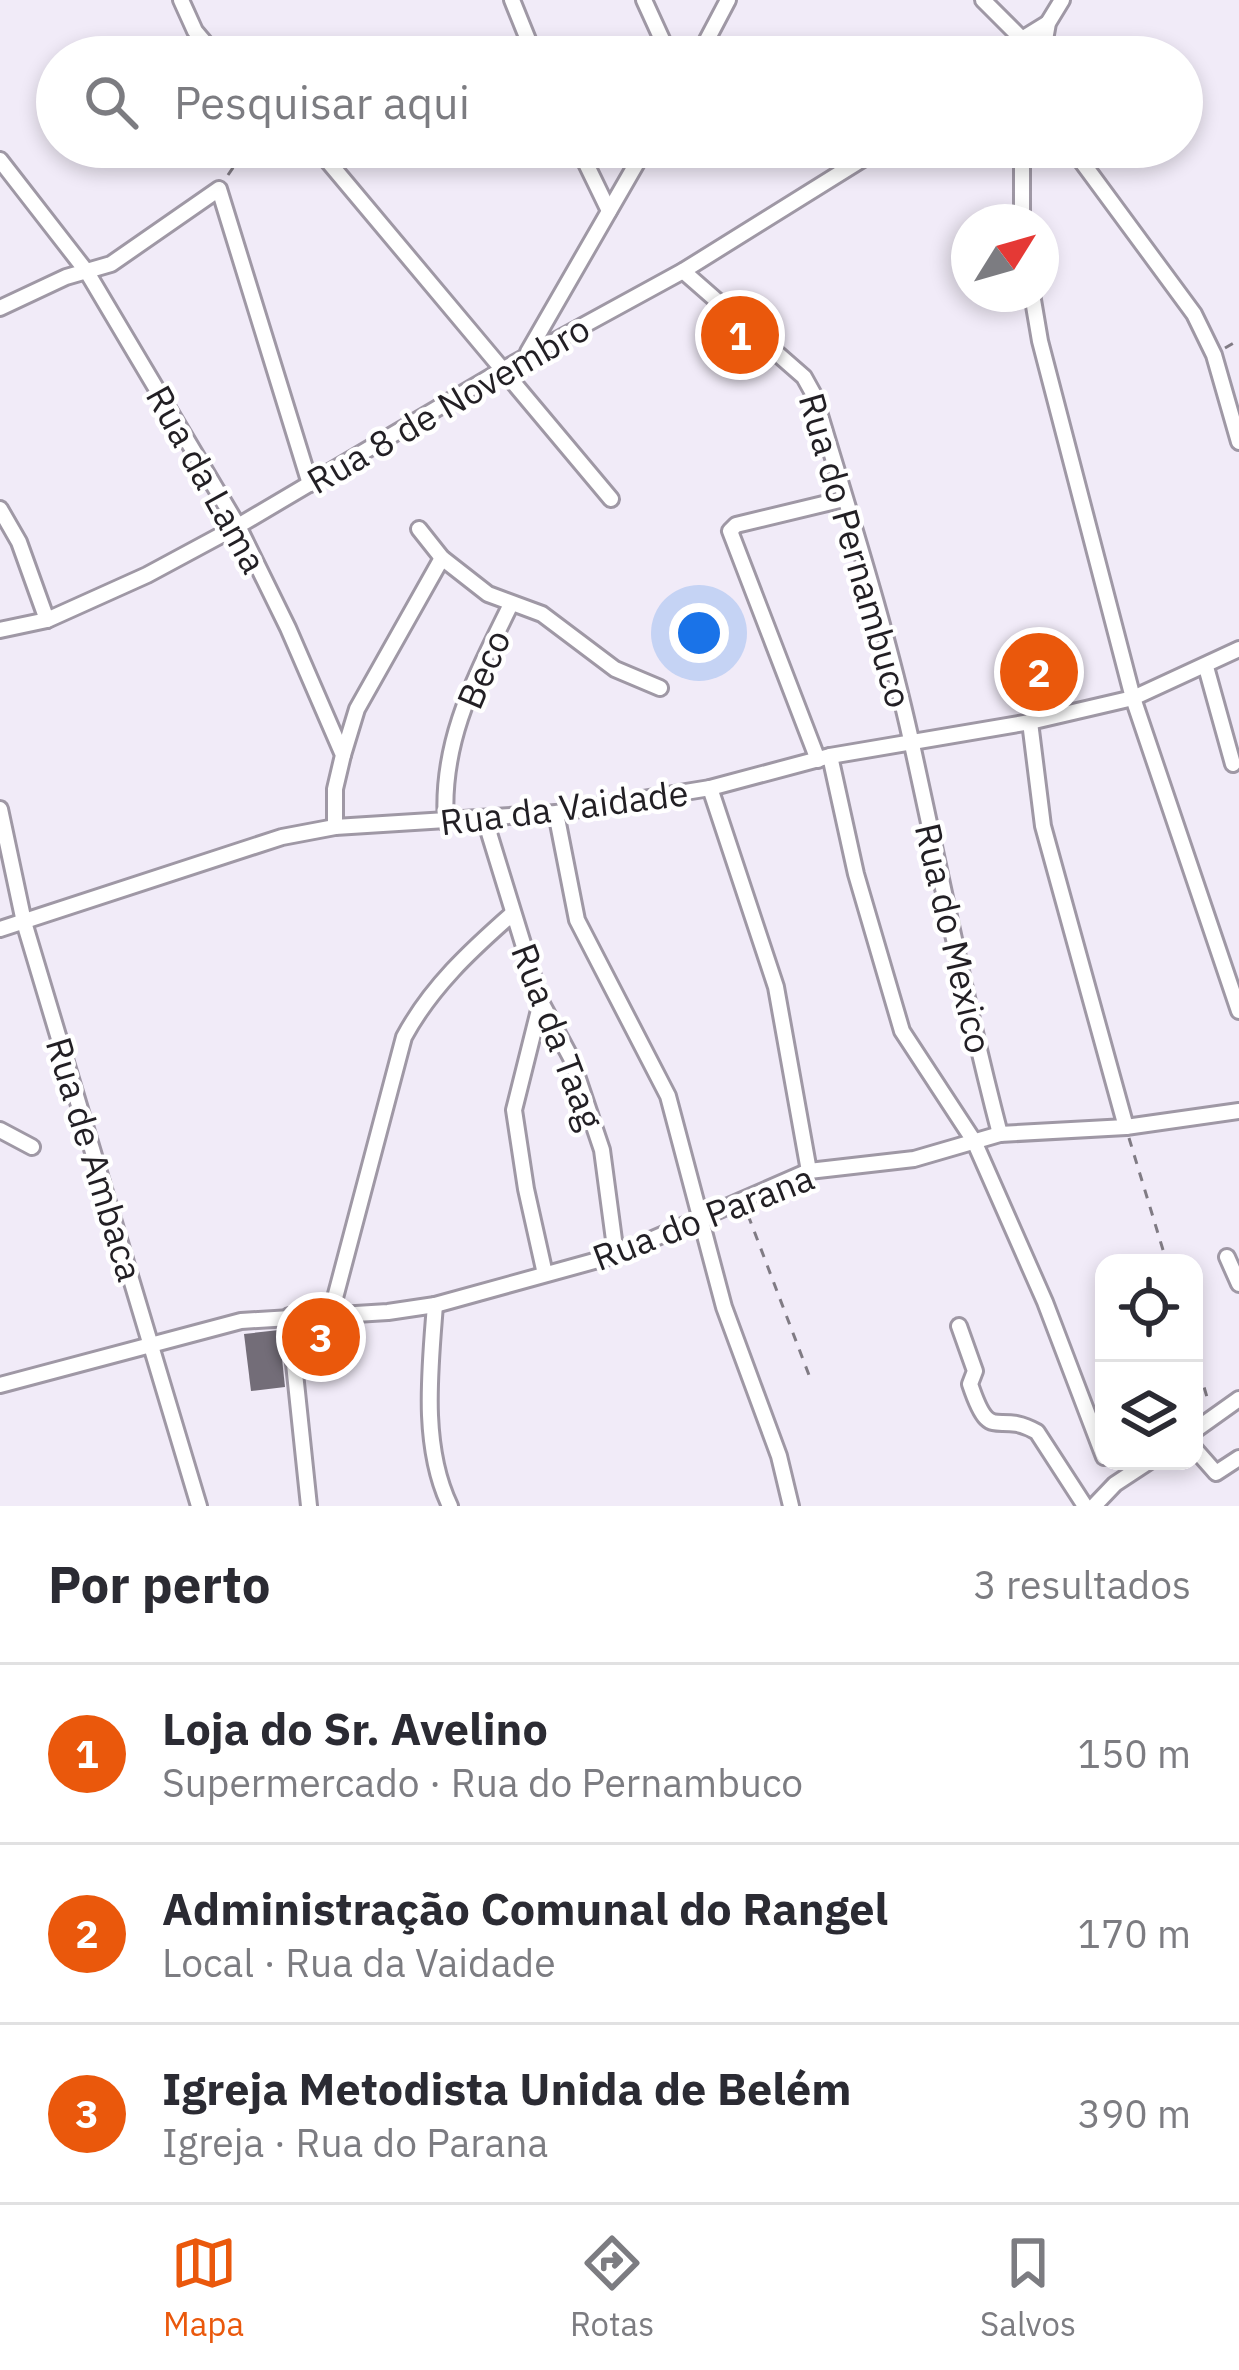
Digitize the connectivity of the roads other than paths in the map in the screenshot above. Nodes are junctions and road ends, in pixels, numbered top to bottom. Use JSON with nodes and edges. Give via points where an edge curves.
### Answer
{"nodes":[{"id":1,"x":181,"y":0,"type":"edge"},
{"id":2,"x":512,"y":0,"type":"edge"},
{"id":3,"x":644,"y":0,"type":"edge"},
{"id":4,"x":728,"y":0,"type":"edge"},
{"id":5,"x":983,"y":0,"type":"edge"},
{"id":6,"x":1061,"y":0,"type":"edge"},
{"id":7,"x":1048,"y":23,"type":"junction"},
{"id":8,"x":199,"y":36,"type":"edge"},
{"id":9,"x":527,"y":36,"type":"edge"},
{"id":10,"x":660,"y":36,"type":"edge"},
{"id":11,"x":709,"y":36,"type":"edge"},
{"id":12,"x":1019,"y":36,"type":"edge"},
{"id":13,"x":1027,"y":36,"type":"edge"},
{"id":14,"x":1046,"y":36,"type":"edge"},
{"id":15,"x":0,"y":160,"type":"edge"},
{"id":16,"x":334,"y":168,"type":"edge"},
{"id":17,"x":588,"y":168,"type":"edge"},
{"id":18,"x":634,"y":168,"type":"edge"},
{"id":19,"x":849,"y":168,"type":"edge"},
{"id":20,"x":1022,"y":168,"type":"edge"},
{"id":21,"x":1086,"y":168,"type":"edge"},
{"id":22,"x":1022,"y":204,"type":"edge"},
{"id":23,"x":609,"y":211,"type":"junction"},
{"id":24,"x":87,"y":272,"type":"junction"},
{"id":25,"x":683,"y":272,"type":"junction"},
{"id":26,"x":0,"y":308,"type":"edge"},
{"id":27,"x":1035,"y":312,"type":"edge"},
{"id":28,"x":525,"y":357,"type":"junction"},
{"id":29,"x":502,"y":370,"type":"junction"},
{"id":30,"x":1239,"y":442,"type":"edge"},
{"id":31,"x":310,"y":484,"type":"junction"},
{"id":32,"x":611,"y":499,"type":"dead end"},
{"id":33,"x":844,"y":499,"type":"junction"},
{"id":34,"x":0,"y":508,"type":"edge"},
{"id":35,"x":238,"y":526,"type":"junction"},
{"id":36,"x":419,"y":530,"type":"dead end"},
{"id":37,"x":442,"y":558,"type":"junction"},
{"id":38,"x":511,"y":604,"type":"junction"},
{"id":39,"x":47,"y":620,"type":"junction"},
{"id":40,"x":0,"y":631,"type":"edge"},
{"id":41,"x":1239,"y":649,"type":"edge"},
{"id":42,"x":1206,"y":667,"type":"junction"},
{"id":43,"x":661,"y":688,"type":"dead end"},
{"id":44,"x":1133,"y":698,"type":"junction"},
{"id":45,"x":1030,"y":722,"type":"junction"},
{"id":46,"x":911,"y":740,"type":"junction"},
{"id":47,"x":343,"y":755,"type":"junction"},
{"id":48,"x":824,"y":758,"type":"junction"},
{"id":49,"x":1233,"y":764,"type":"dead end"},
{"id":50,"x":710,"y":788,"type":"junction"},
{"id":51,"x":0,"y":809,"type":"edge"},
{"id":52,"x":556,"y":813,"type":"junction"},
{"id":53,"x":485,"y":820,"type":"junction"},
{"id":54,"x":446,"y":823,"type":"junction"},
{"id":55,"x":335,"y":827,"type":"junction"},
{"id":56,"x":512,"y":914,"type":"junction"},
{"id":57,"x":24,"y":922,"type":"junction"},
{"id":58,"x":0,"y":929,"type":"edge"},
{"id":59,"x":541,"y":1002,"type":"junction"},
{"id":60,"x":1239,"y":1011,"type":"edge"},
{"id":61,"x":1239,"y":1111,"type":"edge"},
{"id":62,"x":1126,"y":1127,"type":"junction"},
{"id":63,"x":0,"y":1130,"type":"edge"},
{"id":64,"x":1000,"y":1134,"type":"junction"},
{"id":65,"x":974,"y":1142,"type":"junction"},
{"id":66,"x":32,"y":1148,"type":"dead end"},
{"id":67,"x":809,"y":1171,"type":"junction"},
{"id":68,"x":704,"y":1220,"type":"junction"},
{"id":69,"x":616,"y":1255,"type":"junction"},
{"id":70,"x":1227,"y":1257,"type":"dead end"},
{"id":71,"x":545,"y":1274,"type":"junction"},
{"id":72,"x":1239,"y":1284,"type":"edge"},
{"id":73,"x":435,"y":1305,"type":"junction"},
{"id":74,"x":331,"y":1313,"type":"junction"},
{"id":75,"x":289,"y":1316,"type":"junction"},
{"id":76,"x":959,"y":1326,"type":"dead end"},
{"id":77,"x":150,"y":1345,"type":"junction"},
{"id":78,"x":0,"y":1385,"type":"edge"},
{"id":79,"x":1239,"y":1400,"type":"edge"},
{"id":80,"x":1203,"y":1424,"type":"edge"},
{"id":81,"x":1095,"y":1433,"type":"edge"},
{"id":82,"x":1203,"y":1458,"type":"edge"},
{"id":83,"x":1239,"y":1458,"type":"edge"},
{"id":84,"x":1109,"y":1470,"type":"edge"},
{"id":85,"x":1136,"y":1470,"type":"edge"},
{"id":86,"x":1115,"y":1484,"type":"junction"},
{"id":87,"x":199,"y":1506,"type":"edge"},
{"id":88,"x":309,"y":1506,"type":"edge"},
{"id":89,"x":449,"y":1506,"type":"edge"},
{"id":90,"x":791,"y":1506,"type":"edge"},
{"id":91,"x":1085,"y":1506,"type":"edge"},
{"id":92,"x":1094,"y":1506,"type":"edge"}],
"edges":[{"from":1,"to":8,"type":"street"},
{"from":2,"to":9,"type":"street"},
{"from":3,"to":10,"type":"street"},
{"from":4,"to":11,"type":"street"},
{"from":5,"to":12,"type":"street"},
{"from":6,"to":7,"type":"street"},
{"from":7,"to":13,"type":"street"},
{"from":7,"to":14,"type":"street"},
{"from":15,"to":24,"type":"street","name":"Rua da Lama"},
{"from":16,"to":29,"type":"street"},
{"from":17,"to":23,"type":"street"},
{"from":18,"to":23,"type":"street"},
{"from":19,"to":25,"type":"street","name":"Rua 8 de Novembro"},
{"from":20,"to":22,"type":"street"},
{"from":21,"to":30,"type":"street","via":[[1194,314]]},
{"from":23,"to":28,"type":"street"},
{"from":24,"to":26,"type":"street"},
{"from":24,"to":31,"type":"street","via":[[111,264],[219,189]]},
{"from":24,"to":35,"type":"street","name":"Rua da Lama"},
{"from":25,"to":28,"type":"street","name":"Rua 8 de Novembro"},
{"from":25,"to":33,"type":"street","name":"Rua do Pernambuco","via":[[804,377]]},
{"from":27,"to":44,"type":"street"},
{"from":28,"to":29,"type":"street","name":"Rua 8 de Novembro"},
{"from":29,"to":31,"type":"street","name":"Rua 8 de Novembro"},
{"from":29,"to":32,"type":"street"},
{"from":31,"to":35,"type":"street","name":"Rua 8 de Novembro"},
{"from":33,"to":46,"type":"street","name":"Rua do Pernambuco"},
{"from":33,"to":48,"type":"street","via":[[730,530]]},
{"from":34,"to":39,"type":"street"},
{"from":35,"to":39,"type":"street","name":"Rua 8 de Novembro"},
{"from":35,"to":47,"type":"street","name":"Rua da Lama"},
{"from":36,"to":37,"type":"street","name":"Beco"},
{"from":37,"to":38,"type":"street","name":"Beco"},
{"from":37,"to":47,"type":"street","via":[[357,709]]},
{"from":38,"to":43,"type":"street","via":[[542,614],[615,669]]},
{"from":38,"to":54,"type":"street","name":"Beco","via":[[452,748]]},
{"from":39,"to":40,"type":"street","name":"Rua 8 de Novembro"},
{"from":41,"to":42,"type":"street","name":"Rua da Vaidade"},
{"from":42,"to":44,"type":"street","name":"Rua da Vaidade"},
{"from":42,"to":49,"type":"street"},
{"from":44,"to":45,"type":"street","name":"Rua da Vaidade"},
{"from":44,"to":60,"type":"street"},
{"from":45,"to":46,"type":"street","name":"Rua da Vaidade"},
{"from":45,"to":62,"type":"street","via":[[1043,826]]},
{"from":46,"to":48,"type":"street","name":"Rua da Vaidade"},
{"from":46,"to":64,"type":"street","name":"Rua do Mexico"},
{"from":47,"to":55,"type":"street"},
{"from":48,"to":50,"type":"street","name":"Rua da Vaidade"},
{"from":48,"to":65,"type":"street","via":[[892,1005]]},
{"from":50,"to":52,"type":"street","name":"Rua da Vaidade"},
{"from":50,"to":67,"type":"street","via":[[776,987]]},
{"from":51,"to":57,"type":"street","name":"Rua de Ambaca"},
{"from":52,"to":53,"type":"street","name":"Rua da Vaidade"},
{"from":52,"to":68,"type":"street","via":[[577,920],[668,1096]]},
{"from":53,"to":54,"type":"street","name":"Rua da Vaidade"},
{"from":53,"to":56,"type":"street","name":"Rua da Taag"},
{"from":54,"to":55,"type":"street","name":"Rua da Vaidade"},
{"from":55,"to":57,"type":"street","name":"Rua da Vaidade"},
{"from":56,"to":59,"type":"street","name":"Rua da Taag"},
{"from":56,"to":74,"type":"street","via":[[453,969],[404,1036]]},
{"from":57,"to":58,"type":"street","name":"Rua da Vaidade"},
{"from":57,"to":77,"type":"street","name":"Rua de Ambaca"},
{"from":59,"to":69,"type":"street","name":"Rua da Taag","via":[[571,1058],[602,1150]]},
{"from":59,"to":71,"type":"street","via":[[514,1110]]},
{"from":61,"to":62,"type":"street","name":"Rua do Parana"},
{"from":62,"to":64,"type":"street","name":"Rua do Parana"},
{"from":63,"to":66,"type":"street"},
{"from":64,"to":65,"type":"street","name":"Rua do Parana"},
{"from":65,"to":67,"type":"street","name":"Rua do Parana","via":[[914,1159]]},
{"from":65,"to":81,"type":"street"},
{"from":67,"to":68,"type":"street","name":"Rua do Parana"},
{"from":68,"to":69,"type":"street","name":"Rua do Parana"},
{"from":68,"to":90,"type":"street","via":[[724,1307]]},
{"from":69,"to":71,"type":"street","name":"Rua do Parana"},
{"from":70,"to":72,"type":"street"},
{"from":71,"to":73,"type":"street","name":"Rua do Parana"},
{"from":73,"to":74,"type":"street","name":"Rua do Parana"},
{"from":73,"to":89,"type":"street","via":[[431,1419]]},
{"from":74,"to":75,"type":"street","name":"Rua do Parana"},
{"from":75,"to":77,"type":"street","name":"Rua do Parana"},
{"from":75,"to":88,"type":"street"},
{"from":76,"to":91,"type":"street","via":[[984,1419],[1037,1432]]},
{"from":77,"to":78,"type":"street","name":"Rua do Parana"},
{"from":77,"to":87,"type":"street","name":"Rua de Ambaca"},
{"from":79,"to":80,"type":"street"},
{"from":82,"to":83,"type":"street","via":[[1216,1473]]},
{"from":84,"to":86,"type":"street"},
{"from":85,"to":86,"type":"street"},
{"from":86,"to":92,"type":"street"}]}
